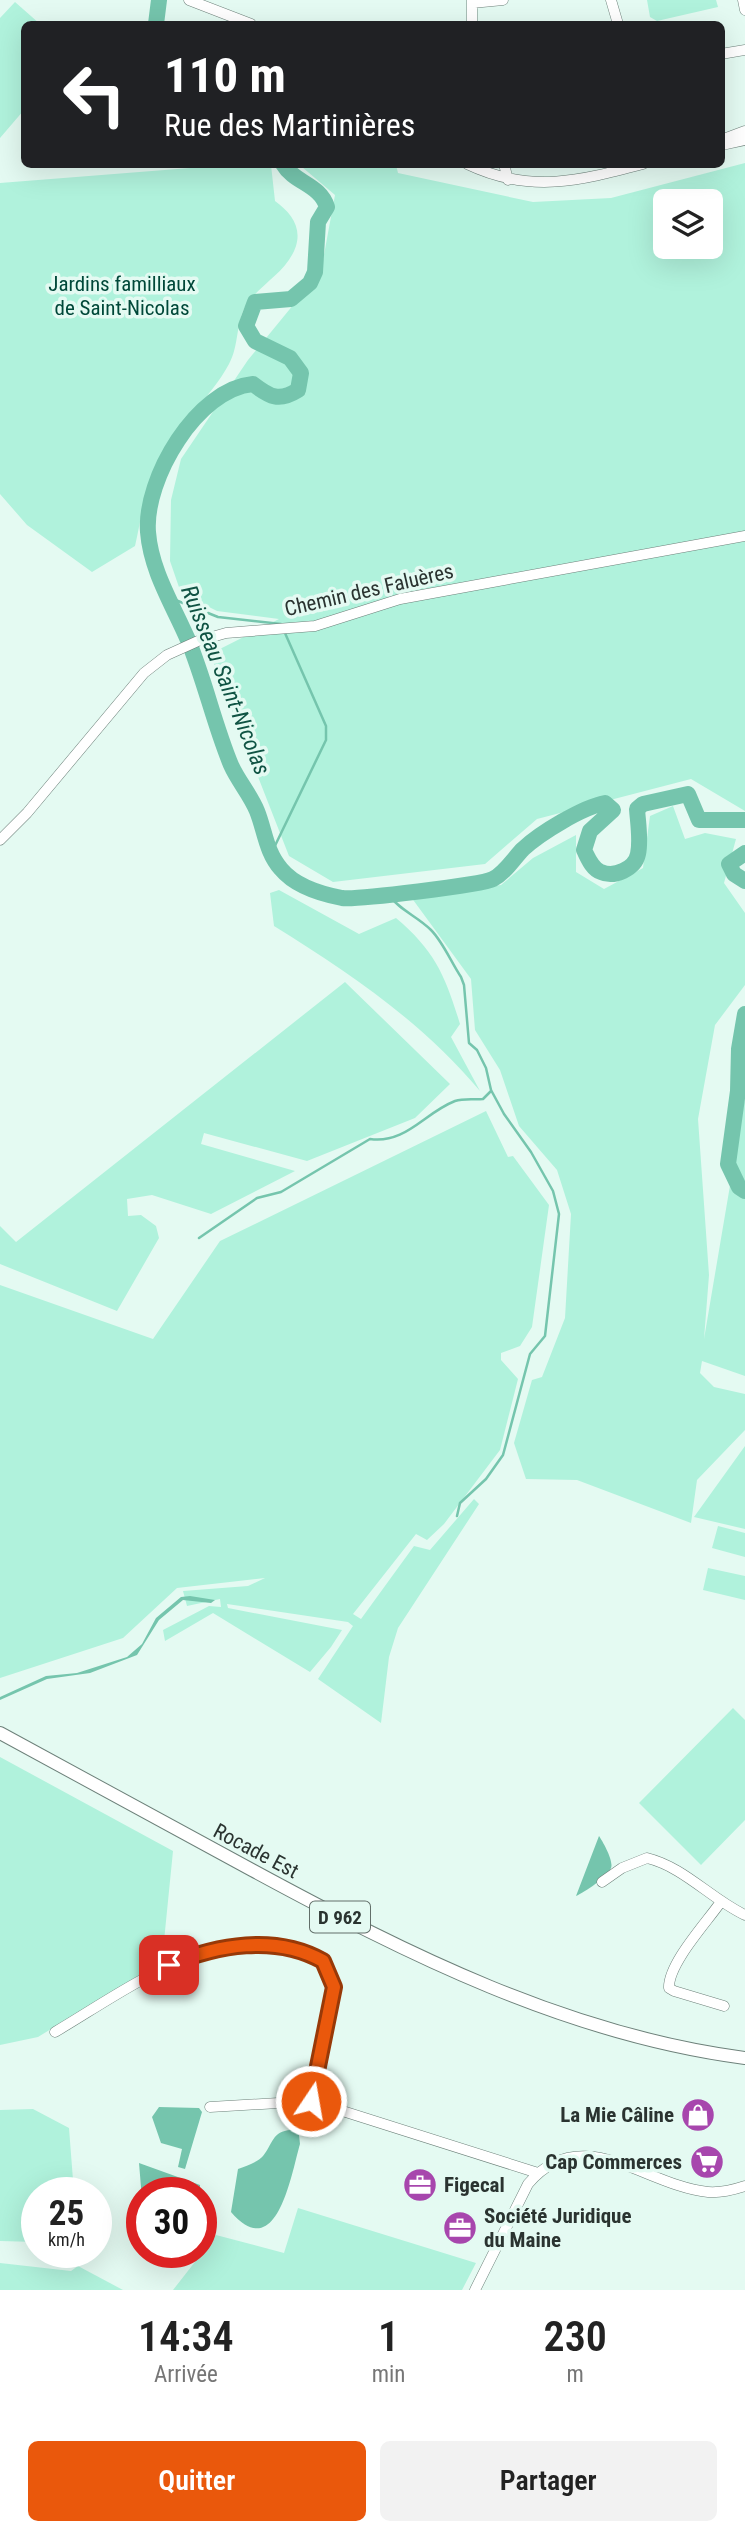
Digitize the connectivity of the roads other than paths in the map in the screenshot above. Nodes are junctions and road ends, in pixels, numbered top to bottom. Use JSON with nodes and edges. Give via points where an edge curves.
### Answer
{"nodes":[{"id":1,"x":189,"y":0,"type":"edge"},
{"id":2,"x":503,"y":0,"type":"edge"},
{"id":3,"x":611,"y":0,"type":"edge"},
{"id":4,"x":743,"y":0,"type":"edge"},
{"id":5,"x":472,"y":2,"type":"edge"},
{"id":6,"x":745,"y":9,"type":"edge"},
{"id":7,"x":243,"y":21,"type":"edge"},
{"id":8,"x":472,"y":21,"type":"edge"},
{"id":9,"x":617,"y":21,"type":"edge"},
{"id":10,"x":745,"y":50,"type":"edge"},
{"id":11,"x":725,"y":53,"type":"edge"},
{"id":12,"x":745,"y":131,"type":"edge"},
{"id":13,"x":745,"y":140,"type":"edge"},
{"id":14,"x":725,"y":141,"type":"edge"},
{"id":15,"x":725,"y":142,"type":"edge"},
{"id":16,"x":477,"y":168,"type":"edge"},
{"id":17,"x":504,"y":168,"type":"edge"},
{"id":18,"x":628,"y":168,"type":"edge"},
{"id":19,"x":508,"y":180,"type":"junction"},
{"id":20,"x":745,"y":536,"type":"edge"},
{"id":21,"x":0,"y":840,"type":"edge"},
{"id":22,"x":0,"y":1733,"type":"edge"},
{"id":23,"x":603,"y":1882,"type":"dead end"},
{"id":24,"x":720,"y":1903,"type":"junction"},
{"id":25,"x":745,"y":1915,"type":"edge"},
{"id":26,"x":724,"y":2006,"type":"dead end"},
{"id":27,"x":55,"y":2032,"type":"dead end"},
{"id":28,"x":700,"y":2052,"type":"junction"},
{"id":29,"x":745,"y":2058,"type":"edge"},
{"id":30,"x":745,"y":2068,"type":"edge"},
{"id":31,"x":311,"y":2101,"type":"junction"},
{"id":32,"x":210,"y":2107,"type":"dead end"},
{"id":33,"x":538,"y":2173,"type":"junction"},
{"id":34,"x":745,"y":2186,"type":"edge"},
{"id":35,"x":475,"y":2290,"type":"edge"}],
"edges":[{"from":1,"to":7,"type":"street"},
{"from":2,"to":5,"type":"street"},
{"from":3,"to":9,"type":"street"},
{"from":4,"to":6,"type":"street"},
{"from":5,"to":8,"type":"street"},
{"from":10,"to":11,"type":"street"},
{"from":12,"to":14,"type":"street"},
{"from":13,"to":15,"type":"street"},
{"from":16,"to":19,"type":"street"},
{"from":17,"to":19,"type":"street"},
{"from":18,"to":19,"type":"street","via":[[576,182]]},
{"from":20,"to":21,"type":"street","name":"Chemin des Faluères","via":[[400,599],[315,626],[226,633],[198,641],[167,655],[144,673]]},
{"from":22,"to":28,"type":"main road","name":"Rocade Est","number":"D 962","via":[[355,1926],[477,1982],[576,2019]]},
{"from":23,"to":24,"type":"street","via":[[647,1858],[677,1871]]},
{"from":24,"to":25,"type":"street"},
{"from":24,"to":26,"type":"street","via":[[668,1981],[674,1991]]},
{"from":27,"to":31,"type":"street","via":[[169,1965],[213,1948],[266,1945],[298,1950],[323,1961],[334,1987]]},
{"from":28,"to":29,"type":"main road","number":"D 962"},
{"from":28,"to":30,"type":"main road","number":"D 962"},
{"from":31,"to":32,"type":"street"},
{"from":31,"to":33,"type":"street"},
{"from":33,"to":34,"type":"street","via":[[569,2157],[585,2156],[614,2161],[693,2189],[726,2192]]},
{"from":33,"to":35,"type":"street","via":[[528,2184]]}]}
